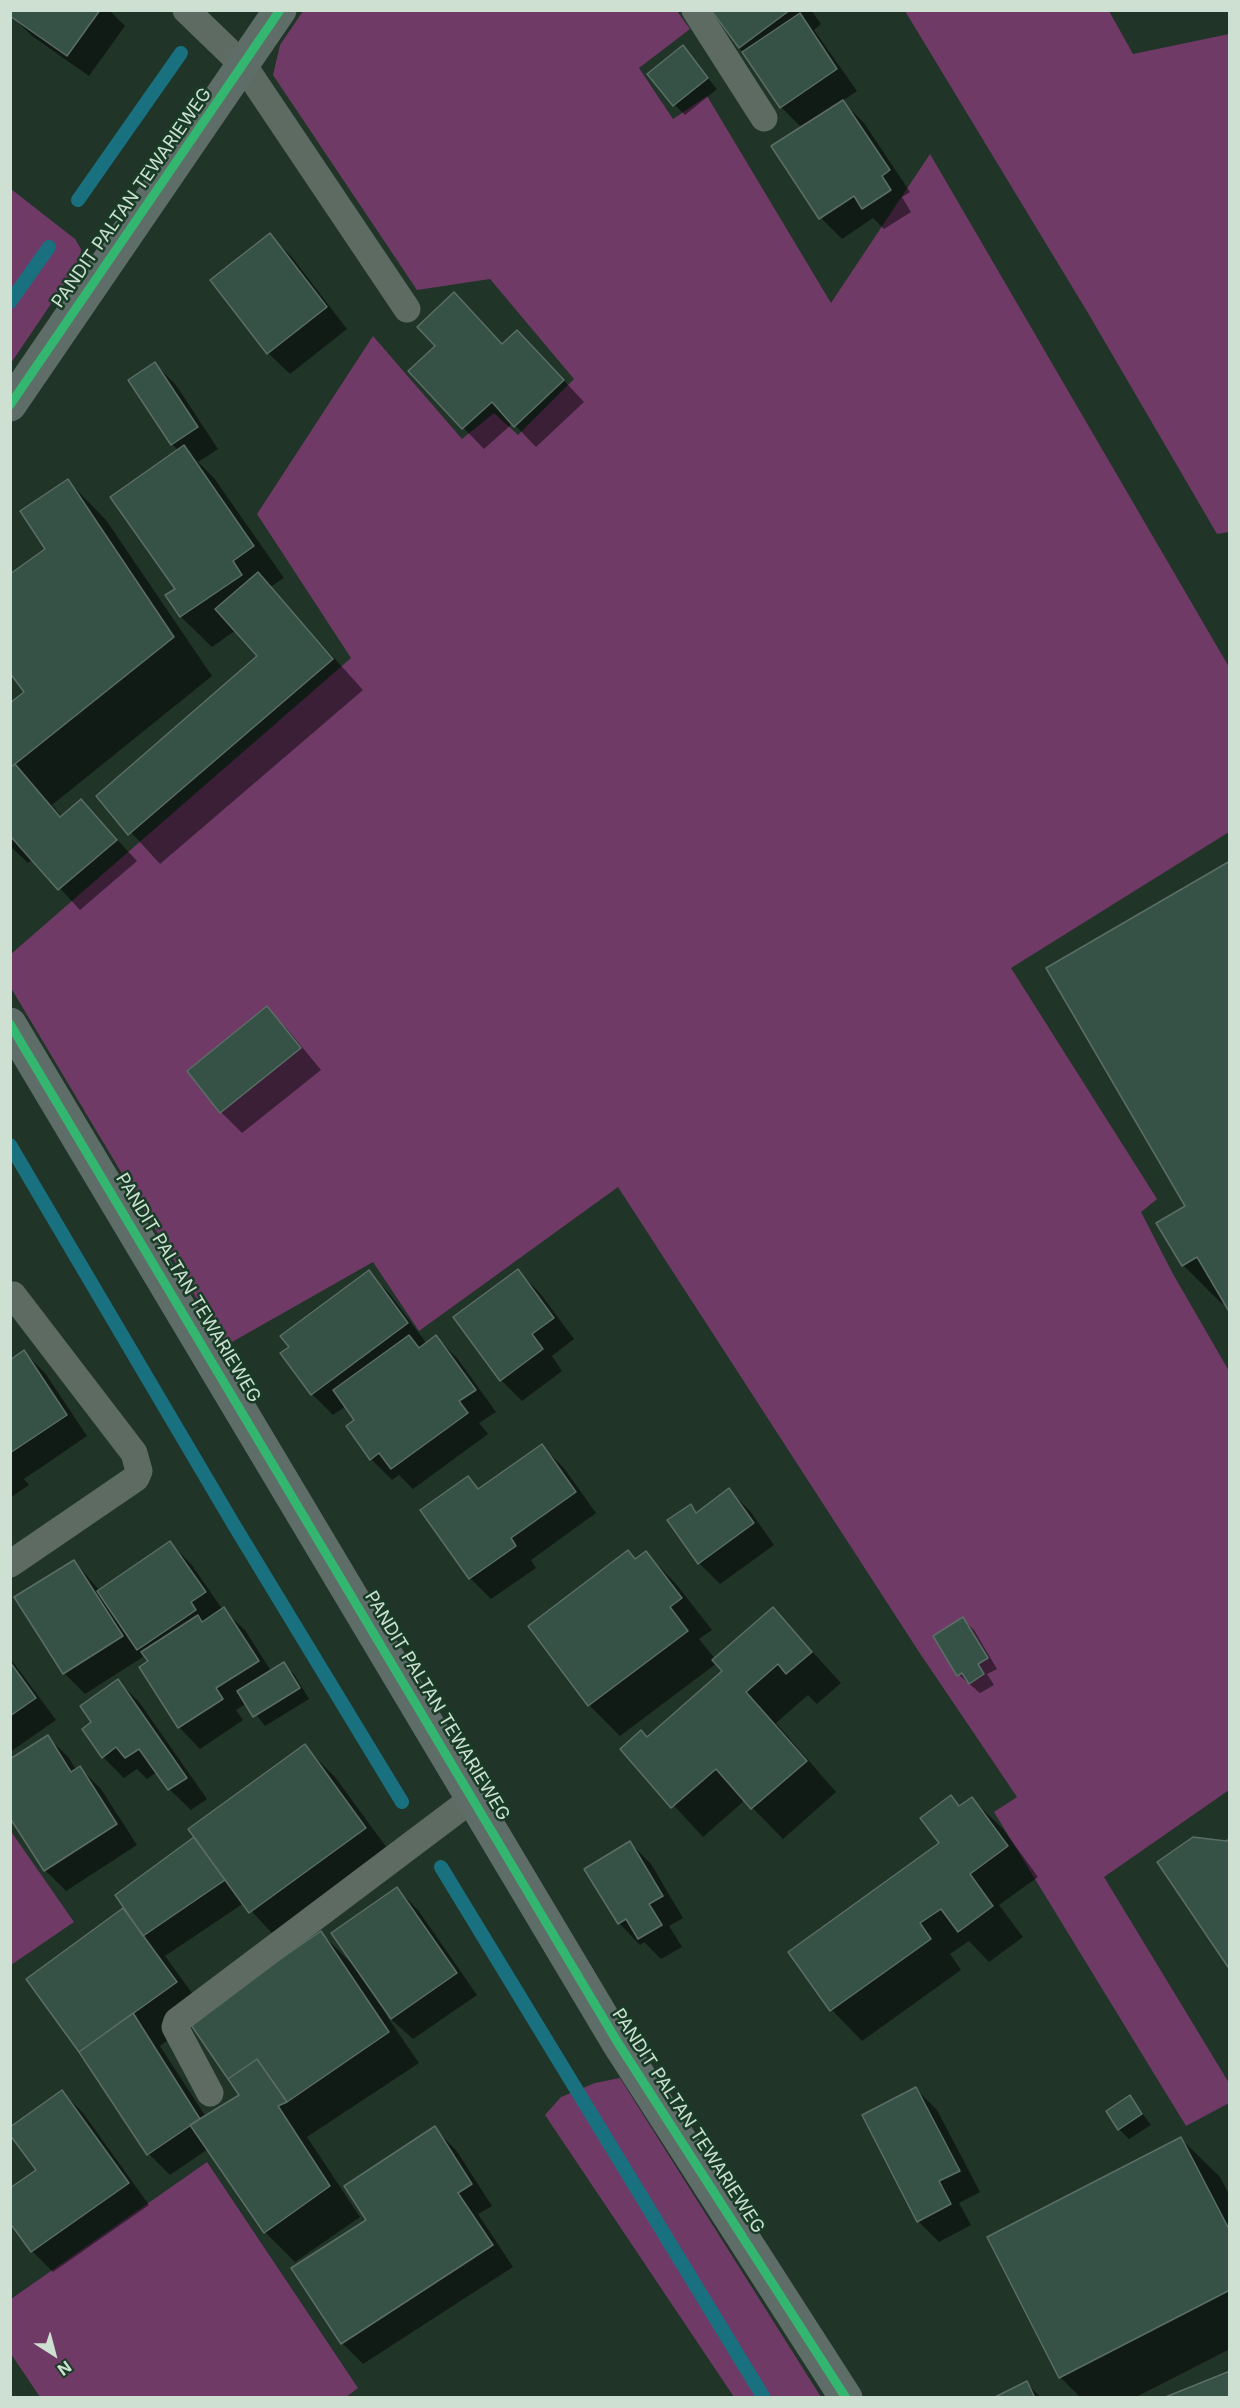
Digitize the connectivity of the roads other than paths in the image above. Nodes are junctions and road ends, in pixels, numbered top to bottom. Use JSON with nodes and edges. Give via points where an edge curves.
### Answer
{"nodes":[{"id":1,"x":186,"y":10,"type":"edge"},
{"id":2,"x":280,"y":10,"type":"edge"},
{"id":3,"x":695,"y":10,"type":"edge"},
{"id":4,"x":244,"y":66,"type":"junction"},
{"id":5,"x":764,"y":118,"type":"dead end"},
{"id":6,"x":407,"y":309,"type":"dead end"},
{"id":7,"x":10,"y":405,"type":"edge"},
{"id":8,"x":10,"y":1024,"type":"edge"},
{"id":9,"x":13,"y":1295,"type":"dead end"},
{"id":10,"x":10,"y":1564,"type":"edge"},
{"id":11,"x":472,"y":1799,"type":"junction"},
{"id":12,"x":210,"y":2093,"type":"dead end"},
{"id":13,"x":846,"y":2397,"type":"edge"}],
"edges":[{"from":1,"to":4,"type":"lane"},
{"from":2,"to":4,"type":"street","name":"PANDIT PALTAN TEWARIEWEG"},
{"from":3,"to":5,"type":"lane"},
{"from":4,"to":6,"type":"lane"},
{"from":4,"to":7,"type":"street","name":"PANDIT PALTAN TEWARIEWEG"},
{"from":8,"to":11,"type":"street","name":"PANDIT PALTAN TEWARIEWEG"},
{"from":9,"to":10,"type":"lane","via":[[134,1453],[139,1471],[136,1478]]},
{"from":11,"to":12,"type":"lane","via":[[177,2020],[175,2027]]},
{"from":11,"to":13,"type":"street","name":"PANDIT PALTAN TEWARIEWEG","via":[[618,2043]]}]}
